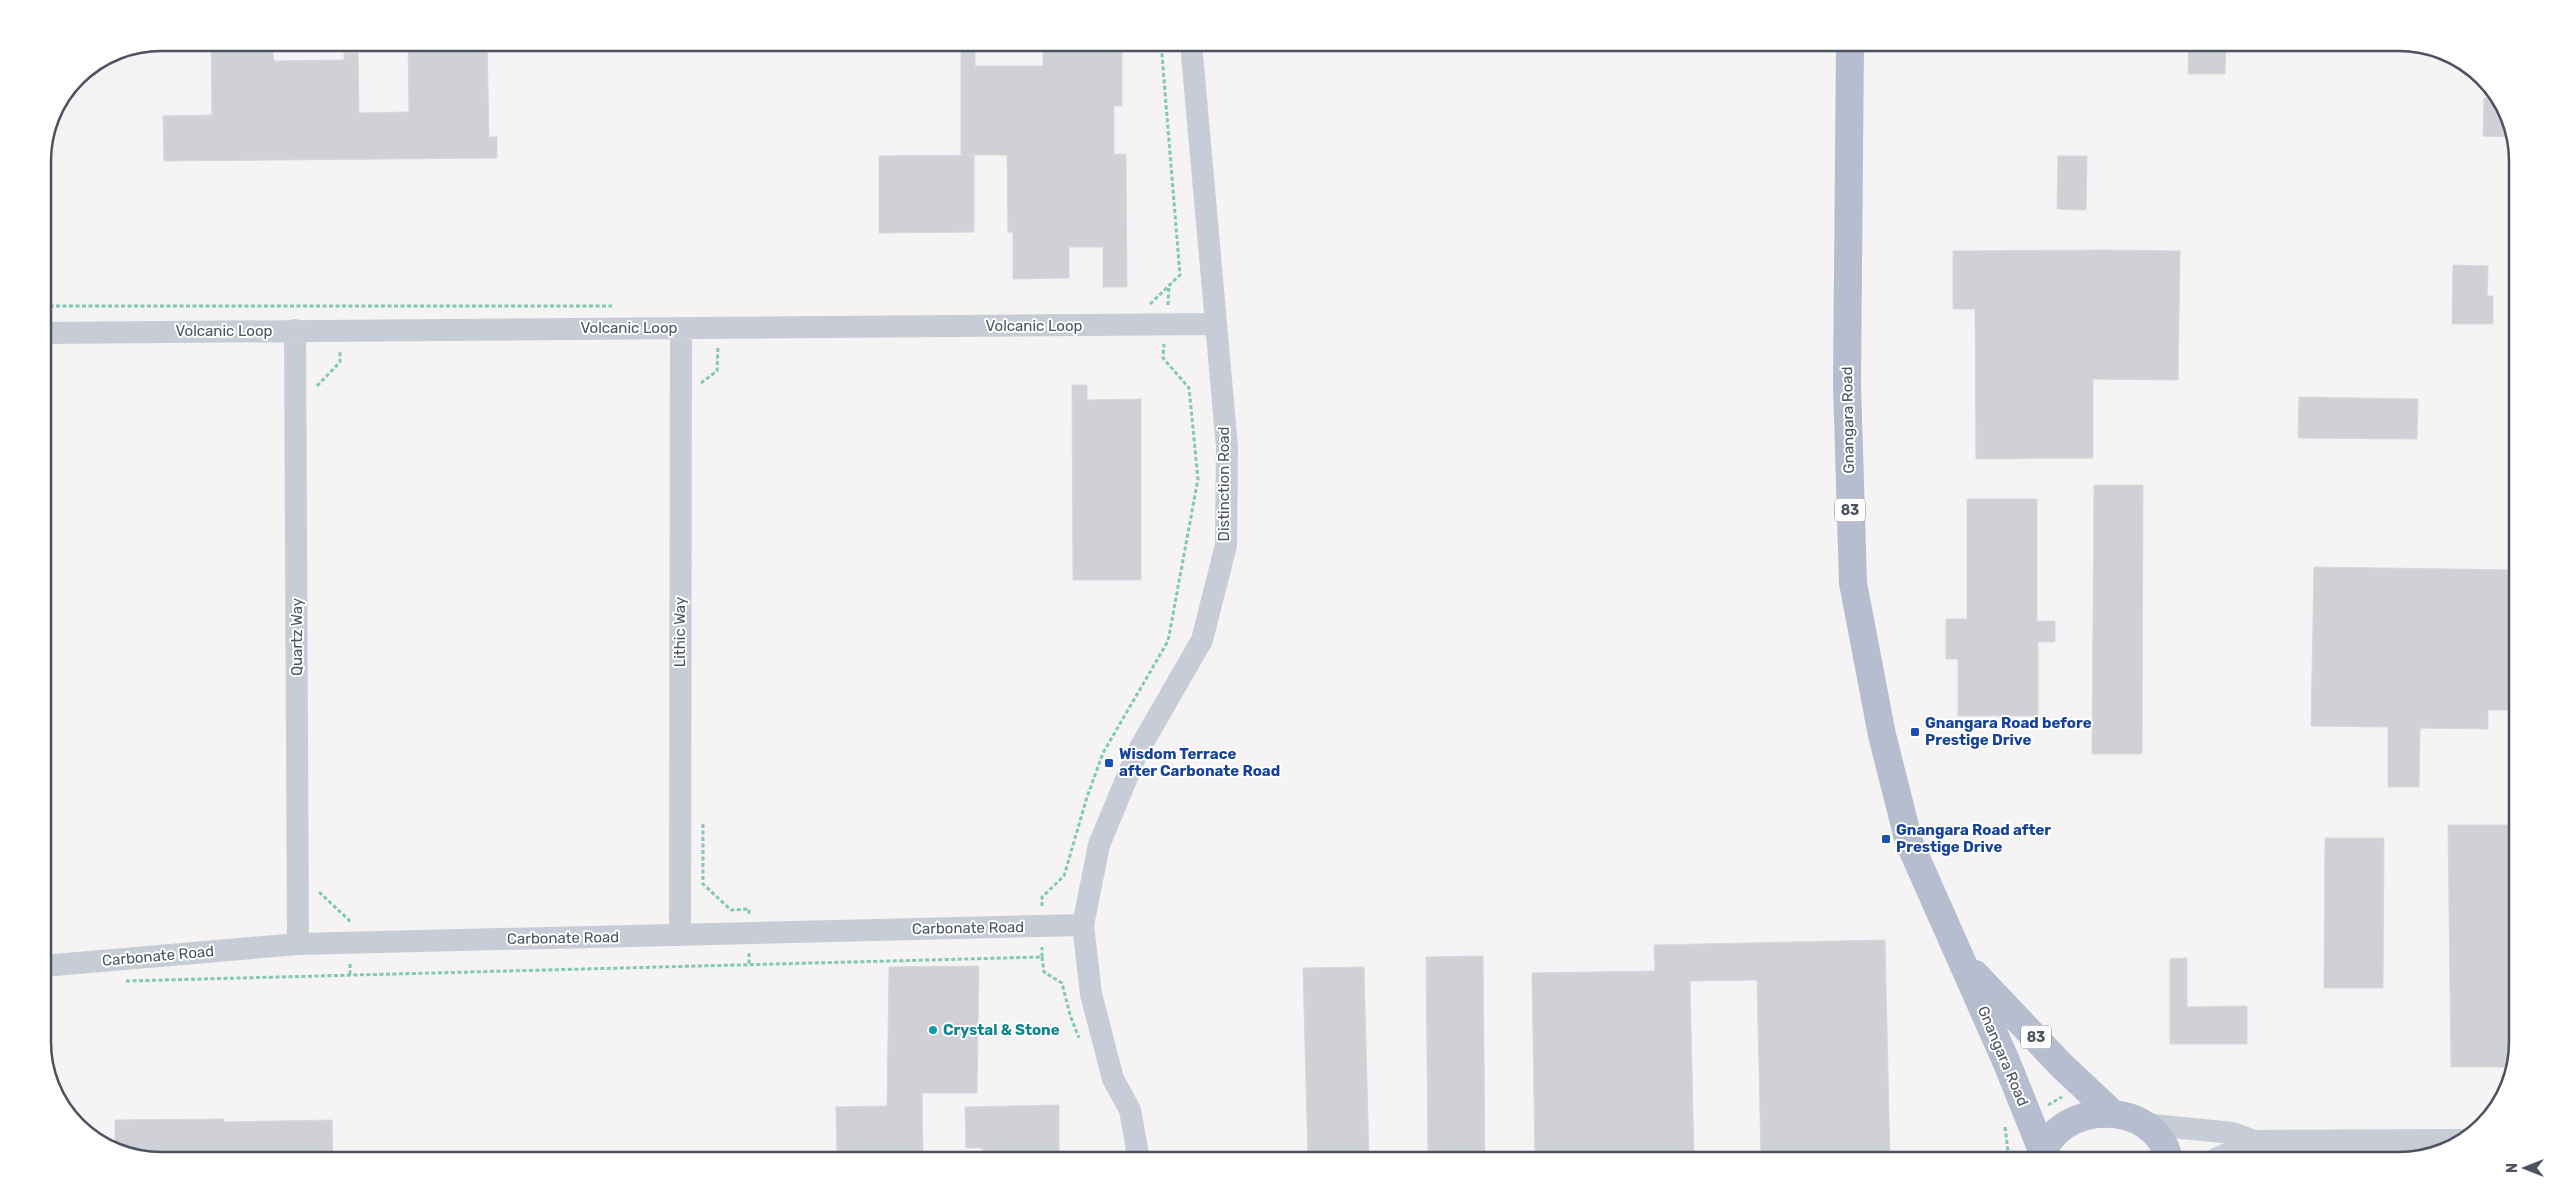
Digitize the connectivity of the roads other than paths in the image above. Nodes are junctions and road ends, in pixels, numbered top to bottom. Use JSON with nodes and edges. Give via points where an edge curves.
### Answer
{"nodes":[{"id":1,"x":1192,"y":51,"type":"edge"},
{"id":2,"x":1850,"y":51,"type":"edge"},
{"id":3,"x":1215,"y":324,"type":"junction"},
{"id":4,"x":681,"y":328,"type":"junction"},
{"id":5,"x":295,"y":330,"type":"junction"},
{"id":6,"x":51,"y":333,"type":"edge"},
{"id":7,"x":1084,"y":925,"type":"junction"},
{"id":8,"x":680,"y":935,"type":"junction"},
{"id":9,"x":298,"y":944,"type":"junction"},
{"id":10,"x":1962,"y":960,"type":"junction"},
{"id":11,"x":51,"y":965,"type":"edge"},
{"id":12,"x":2112,"y":1112,"type":"junction"},
{"id":13,"x":2143,"y":1124,"type":"junction"},
{"id":14,"x":2447,"y":1140,"type":"edge"},
{"id":15,"x":2254,"y":1142,"type":"junction"},
{"id":16,"x":1138,"y":1152,"type":"edge"},
{"id":17,"x":2040,"y":1152,"type":"edge"},
{"id":18,"x":2045,"y":1152,"type":"edge"},
{"id":19,"x":2165,"y":1152,"type":"edge"},
{"id":20,"x":2232,"y":1152,"type":"edge"}],
"edges":[{"from":1,"to":3,"type":"street","name":"Distinction Road"},
{"from":2,"to":10,"type":"main road","name":"Gnangara Road","number":"83","via":[[1847,384],[1852,583],[1882,735],[1909,842]]},
{"from":3,"to":4,"type":"street","name":"Volcanic Loop"},
{"from":3,"to":7,"type":"street","name":"Distinction Road","via":[[1226,447],[1226,545],[1202,640],[1137,753],[1099,845]]},
{"from":4,"to":5,"type":"street","name":"Volcanic Loop"},
{"from":4,"to":8,"type":"street","name":"Lithic Way"},
{"from":5,"to":6,"type":"street","name":"Volcanic Loop"},
{"from":5,"to":9,"type":"street","name":"Quartz Way"},
{"from":7,"to":8,"type":"street","name":"Carbonate Road"},
{"from":7,"to":16,"type":"street","name":"Distinction Road","via":[[1090,994],[1113,1079],[1130,1110]]},
{"from":8,"to":9,"type":"street","name":"Carbonate Road"},
{"from":9,"to":11,"type":"street","name":"Carbonate Road"},
{"from":10,"to":12,"type":"main road","name":"Gnangara Road","number":"83","via":[[2061,1065]]},
{"from":10,"to":17,"type":"main road","name":"Gnangara Road","number":"83","via":[[2006,1061]]},
{"from":12,"to":13,"type":"main road","name":"Gnangara Road","number":"83"},
{"from":12,"to":18,"type":"main road","name":"Gnangara Road","number":"83","via":[[2084,1116],[2059,1130]]},
{"from":13,"to":15,"type":"street","via":[[2233,1133]]},
{"from":13,"to":19,"type":"main road","name":"Gnangara Road","number":"83","via":[[2158,1138]]},
{"from":14,"to":15,"type":"street"},
{"from":15,"to":20,"type":"street"}]}
